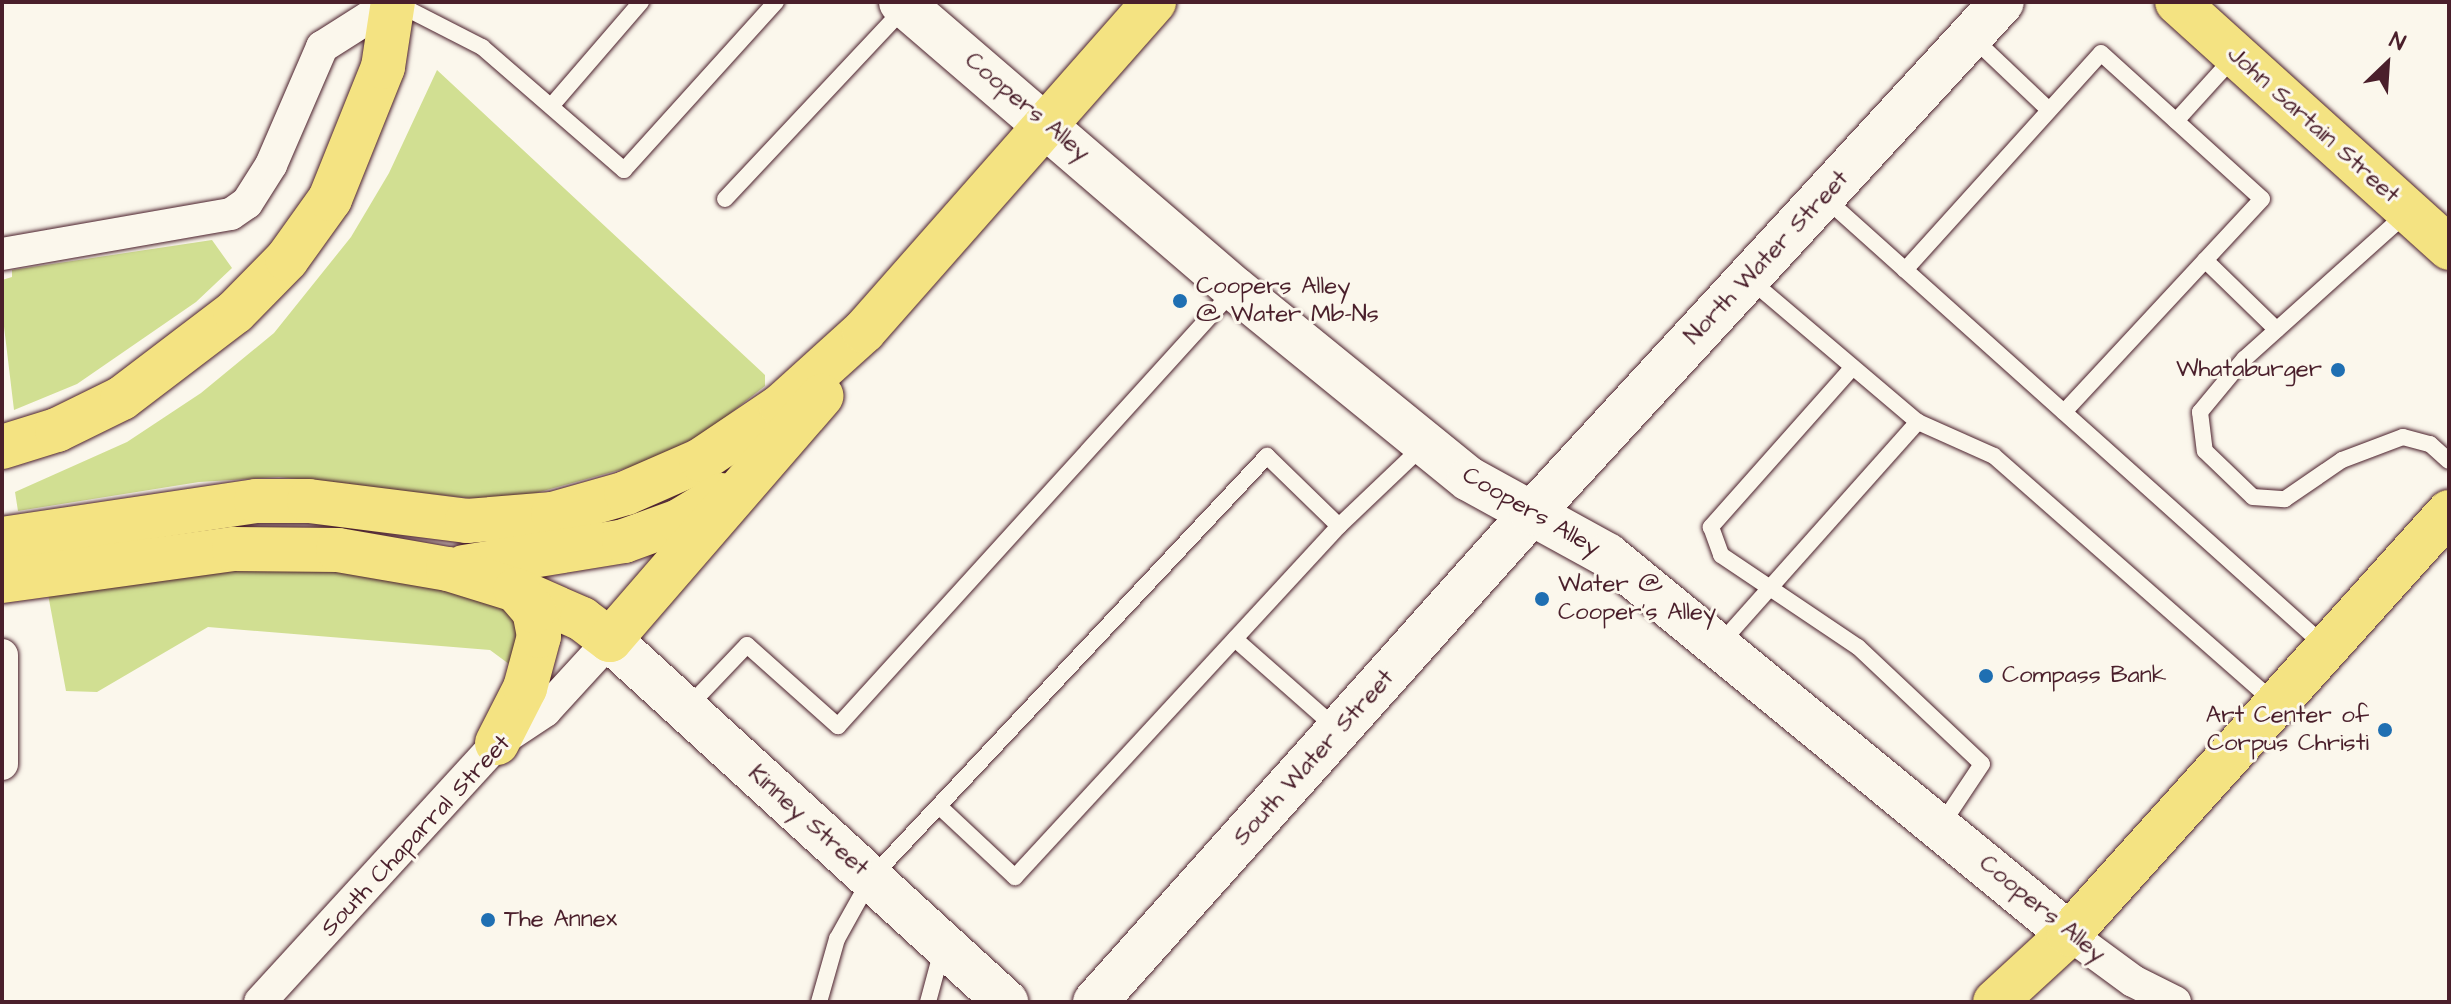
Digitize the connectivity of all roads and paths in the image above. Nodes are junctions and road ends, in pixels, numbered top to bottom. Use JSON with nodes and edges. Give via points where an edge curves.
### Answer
{"nodes":[{"id":1,"x":393,"y":2,"type":"edge"},
{"id":2,"x":641,"y":2,"type":"edge"},
{"id":3,"x":776,"y":2,"type":"edge"},
{"id":4,"x":1154,"y":2,"type":"edge"},
{"id":5,"x":2002,"y":2,"type":"edge"},
{"id":6,"x":2177,"y":2,"type":"edge"},
{"id":7,"x":904,"y":4,"type":"edge"},
{"id":8,"x":1971,"y":36,"type":"junction"},
{"id":9,"x":2236,"y":55,"type":"junction"},
{"id":10,"x":553,"y":104,"type":"junction"},
{"id":11,"x":2048,"y":109,"type":"junction"},
{"id":12,"x":2176,"y":121,"type":"junction"},
{"id":13,"x":1047,"y":122,"type":"junction"},
{"id":14,"x":1823,"y":197,"type":"junction"},
{"id":15,"x":725,"y":199,"type":"dead end"},
{"id":16,"x":2409,"y":211,"type":"junction"},
{"id":17,"x":2449,"y":248,"type":"edge"},
{"id":18,"x":2,"y":254,"type":"edge"},
{"id":19,"x":2205,"y":260,"type":"junction"},
{"id":20,"x":1905,"y":270,"type":"junction"},
{"id":21,"x":1748,"y":278,"type":"junction"},
{"id":22,"x":1235,"y":289,"type":"junction"},
{"id":23,"x":2277,"y":330,"type":"junction"},
{"id":24,"x":864,"y":331,"type":"junction"},
{"id":25,"x":1852,"y":368,"type":"junction"},
{"id":26,"x":2064,"y":412,"type":"junction"},
{"id":27,"x":1918,"y":422,"type":"junction"},
{"id":28,"x":1425,"y":444,"type":"junction"},
{"id":29,"x":2,"y":447,"type":"edge"},
{"id":30,"x":2449,"y":461,"type":"edge"},
{"id":31,"x":751,"y":476,"type":"junction"},
{"id":32,"x":2449,"y":512,"type":"edge"},
{"id":33,"x":1532,"y":513,"type":"junction"},
{"id":34,"x":1339,"y":526,"type":"junction"},
{"id":35,"x":2,"y":539,"type":"edge"},
{"id":36,"x":448,"y":569,"type":"junction"},
{"id":37,"x":2,"y":581,"type":"edge"},
{"id":38,"x":516,"y":590,"type":"junction"},
{"id":39,"x":1771,"y":591,"type":"junction"},
{"id":40,"x":1235,"y":639,"type":"junction"},
{"id":41,"x":610,"y":640,"type":"junction"},
{"id":42,"x":1718,"y":646,"type":"junction"},
{"id":43,"x":2327,"y":648,"type":"junction"},
{"id":44,"x":4,"y":667,"type":"edge"},
{"id":45,"x":2276,"y":704,"type":"junction"},
{"id":46,"x":685,"y":709,"type":"junction"},
{"id":47,"x":1338,"y":730,"type":"junction"},
{"id":48,"x":497,"y":743,"type":"junction"},
{"id":49,"x":2,"y":764,"type":"edge"},
{"id":50,"x":939,"y":806,"type":"junction"},
{"id":51,"x":1940,"y":827,"type":"junction"},
{"id":52,"x":871,"y":878,"type":"junction"},
{"id":53,"x":2069,"y":934,"type":"junction"},
{"id":54,"x":944,"y":945,"type":"junction"},
{"id":55,"x":260,"y":1002,"type":"edge"},
{"id":56,"x":819,"y":1002,"type":"edge"},
{"id":57,"x":928,"y":1002,"type":"edge"},
{"id":58,"x":1006,"y":1002,"type":"edge"},
{"id":59,"x":1095,"y":1002,"type":"edge"},
{"id":60,"x":1995,"y":1002,"type":"edge"},
{"id":61,"x":2175,"y":1002,"type":"edge"}],
"edges":[{"from":1,"to":10,"type":"lane","via":[[482,47]]},
{"from":1,"to":18,"type":"street","via":[[322,47],[271,165],[247,203],[231,214]]},
{"from":1,"to":29,"type":"main road","via":[[383,67],[330,199],[287,259],[235,312],[122,398],[57,430]]},
{"from":2,"to":10,"type":"lane"},
{"from":3,"to":10,"type":"lane","via":[[624,170]]},
{"from":4,"to":13,"type":"main road"},
{"from":5,"to":8,"type":"street","name":"North Water Street"},
{"from":6,"to":9,"type":"main road","name":"John Sartain Street"},
{"from":7,"to":13,"type":"street","name":"Coopers Alley"},
{"from":7,"to":15,"type":"lane"},
{"from":8,"to":11,"type":"lane"},
{"from":8,"to":14,"type":"street","name":"North Water Street"},
{"from":9,"to":12,"type":"lane"},
{"from":9,"to":16,"type":"main road","name":"John Sartain Street"},
{"from":11,"to":12,"type":"lane","via":[[2101,53]]},
{"from":11,"to":20,"type":"lane"},
{"from":12,"to":19,"type":"lane","via":[[2262,199]]},
{"from":13,"to":22,"type":"street","name":"Coopers Alley"},
{"from":13,"to":24,"type":"main road"},
{"from":14,"to":20,"type":"lane"},
{"from":14,"to":21,"type":"street","name":"North Water Street"},
{"from":16,"to":17,"type":"main road","name":"John Sartain Street"},
{"from":16,"to":23,"type":"lane"},
{"from":19,"to":23,"type":"lane"},
{"from":19,"to":26,"type":"lane"},
{"from":20,"to":26,"type":"lane"},
{"from":21,"to":25,"type":"lane"},
{"from":21,"to":33,"type":"street","name":"North Water Street"},
{"from":22,"to":28,"type":"street","name":"Coopers Alley"},
{"from":22,"to":46,"type":"lane","via":[[838,726],[747,645]]},
{"from":23,"to":30,"type":"lane","via":[[2244,359],[2200,412],[2205,451],[2253,497],[2285,499],[2342,460],[2403,437],[2430,444]]},
{"from":24,"to":31,"type":"main road","via":[[809,413]]},
{"from":24,"to":35,"type":"main road","via":[[781,406],[701,460],[626,493],[553,514],[467,521],[309,501],[256,501]]},
{"from":25,"to":27,"type":"lane"},
{"from":25,"to":39,"type":"lane","via":[[1711,527],[1721,555]]},
{"from":26,"to":43,"type":"lane"},
{"from":27,"to":39,"type":"lane"},
{"from":27,"to":45,"type":"lane","via":[[1994,456]]},
{"from":28,"to":33,"type":"street","name":"Coopers Alley","via":[[1469,479]]},
{"from":28,"to":34,"type":"lane"},
{"from":31,"to":36,"type":"main road","via":[[679,521],[624,541]]},
{"from":31,"to":41,"type":"main road"},
{"from":32,"to":43,"type":"main road"},
{"from":33,"to":42,"type":"street","name":"Coopers Alley","via":[[1607,555]]},
{"from":33,"to":47,"type":"street","name":"South Water Street"},
{"from":34,"to":40,"type":"lane"},
{"from":34,"to":50,"type":"lane","via":[[1267,456]]},
{"from":36,"to":37,"type":"main road","via":[[338,550],[286,547]]},
{"from":36,"to":38,"type":"main road"},
{"from":38,"to":41,"type":"main road","via":[[582,619]]},
{"from":38,"to":48,"type":"main road","via":[[534,611],[539,636],[525,688]]},
{"from":39,"to":42,"type":"lane"},
{"from":39,"to":51,"type":"lane","via":[[1858,647],[1982,764]]},
{"from":40,"to":47,"type":"lane"},
{"from":40,"to":50,"type":"lane","via":[[1015,877]]},
{"from":41,"to":46,"type":"street","name":"Kinney Street"},
{"from":41,"to":48,"type":"street","name":"South Chaparral Street","via":[[545,711]]},
{"from":42,"to":51,"type":"street","name":"Coopers Alley"},
{"from":43,"to":45,"type":"main road"},
{"from":44,"to":49,"type":"street"},
{"from":45,"to":53,"type":"main road"},
{"from":46,"to":52,"type":"street","name":"Kinney Street"},
{"from":47,"to":59,"type":"street","name":"South Water Street"},
{"from":48,"to":55,"type":"street","name":"South Chaparral Street"},
{"from":50,"to":52,"type":"lane"},
{"from":51,"to":53,"type":"street","name":"Coopers Alley"},
{"from":52,"to":54,"type":"street","name":"Kinney Street"},
{"from":52,"to":56,"type":"lane","via":[[837,939]]},
{"from":53,"to":60,"type":"main road"},
{"from":53,"to":61,"type":"street","name":"Coopers Alley","via":[[2133,981]]},
{"from":54,"to":57,"type":"lane"},
{"from":54,"to":58,"type":"street","name":"Kinney Street"}]}
